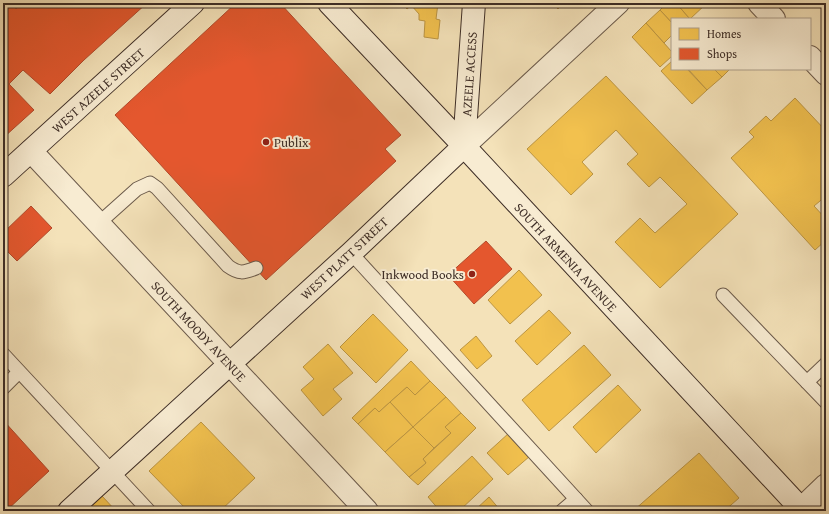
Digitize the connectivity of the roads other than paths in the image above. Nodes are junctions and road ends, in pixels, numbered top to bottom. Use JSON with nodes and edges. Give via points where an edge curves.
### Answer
{"nodes":[{"id":1,"x":193,"y":3,"type":"edge"},
{"id":2,"x":329,"y":3,"type":"edge"},
{"id":3,"x":474,"y":3,"type":"edge"},
{"id":4,"x":618,"y":3,"type":"edge"},
{"id":5,"x":759,"y":3,"type":"edge"},
{"id":6,"x":773,"y":18,"type":"edge"},
{"id":7,"x":811,"y":58,"type":"edge"},
{"id":8,"x":826,"y":74,"type":"edge"},
{"id":9,"x":464,"y":146,"type":"junction"},
{"id":10,"x":31,"y":151,"type":"junction"},
{"id":11,"x":3,"y":176,"type":"edge"},
{"id":12,"x":99,"y":224,"type":"junction"},
{"id":13,"x":351,"y":253,"type":"junction"},
{"id":14,"x":256,"y":268,"type":"dead end"},
{"id":15,"x":723,"y":295,"type":"dead end"},
{"id":16,"x":3,"y":354,"type":"edge"},
{"id":17,"x":230,"y":363,"type":"junction"},
{"id":18,"x":826,"y":364,"type":"edge"},
{"id":19,"x":20,"y":372,"type":"junction"},
{"id":20,"x":807,"y":382,"type":"junction"},
{"id":21,"x":3,"y":388,"type":"edge"},
{"id":22,"x":826,"y":402,"type":"edge"},
{"id":23,"x":112,"y":471,"type":"junction"},
{"id":24,"x":826,"y":485,"type":"edge"},
{"id":25,"x":576,"y":499,"type":"junction"},
{"id":26,"x":801,"y":510,"type":"edge"},
{"id":27,"x":69,"y":511,"type":"edge"},
{"id":28,"x":149,"y":511,"type":"edge"},
{"id":29,"x":367,"y":511,"type":"edge"},
{"id":30,"x":562,"y":511,"type":"edge"},
{"id":31,"x":587,"y":511,"type":"edge"}],
"edges":[{"from":1,"to":10,"type":"main road","name":"WEST AZEELE STREET"},
{"from":2,"to":9,"type":"main road","name":"SOUTH ARMENIA AVENUE"},
{"from":3,"to":9,"type":"main road","name":"AZEELE ACCESS"},
{"from":4,"to":9,"type":"main road","name":"WEST PLATT STREET"},
{"from":5,"to":6,"type":"main road"},
{"from":7,"to":8,"type":"main road"},
{"from":9,"to":13,"type":"main road","name":"WEST PLATT STREET"},
{"from":9,"to":26,"type":"main road","name":"SOUTH ARMENIA AVENUE"},
{"from":10,"to":11,"type":"main road","name":"WEST AZEELE STREET"},
{"from":10,"to":12,"type":"main road","name":"SOUTH MOODY AVENUE"},
{"from":12,"to":14,"type":"lane","via":[[136,189],[150,183],[228,266],[244,273]]},
{"from":12,"to":17,"type":"main road","name":"SOUTH MOODY AVENUE"},
{"from":13,"to":17,"type":"main road","name":"WEST PLATT STREET"},
{"from":13,"to":25,"type":"lane"},
{"from":15,"to":20,"type":"lane"},
{"from":16,"to":19,"type":"lane"},
{"from":17,"to":23,"type":"main road","name":"WEST PLATT STREET"},
{"from":17,"to":29,"type":"main road","name":"SOUTH MOODY AVENUE"},
{"from":18,"to":20,"type":"lane"},
{"from":19,"to":21,"type":"lane"},
{"from":19,"to":23,"type":"lane"},
{"from":20,"to":22,"type":"lane"},
{"from":23,"to":27,"type":"main road","name":"WEST PLATT STREET"},
{"from":23,"to":28,"type":"lane"},
{"from":24,"to":26,"type":"main road"},
{"from":25,"to":30,"type":"lane"},
{"from":25,"to":31,"type":"lane"}]}
